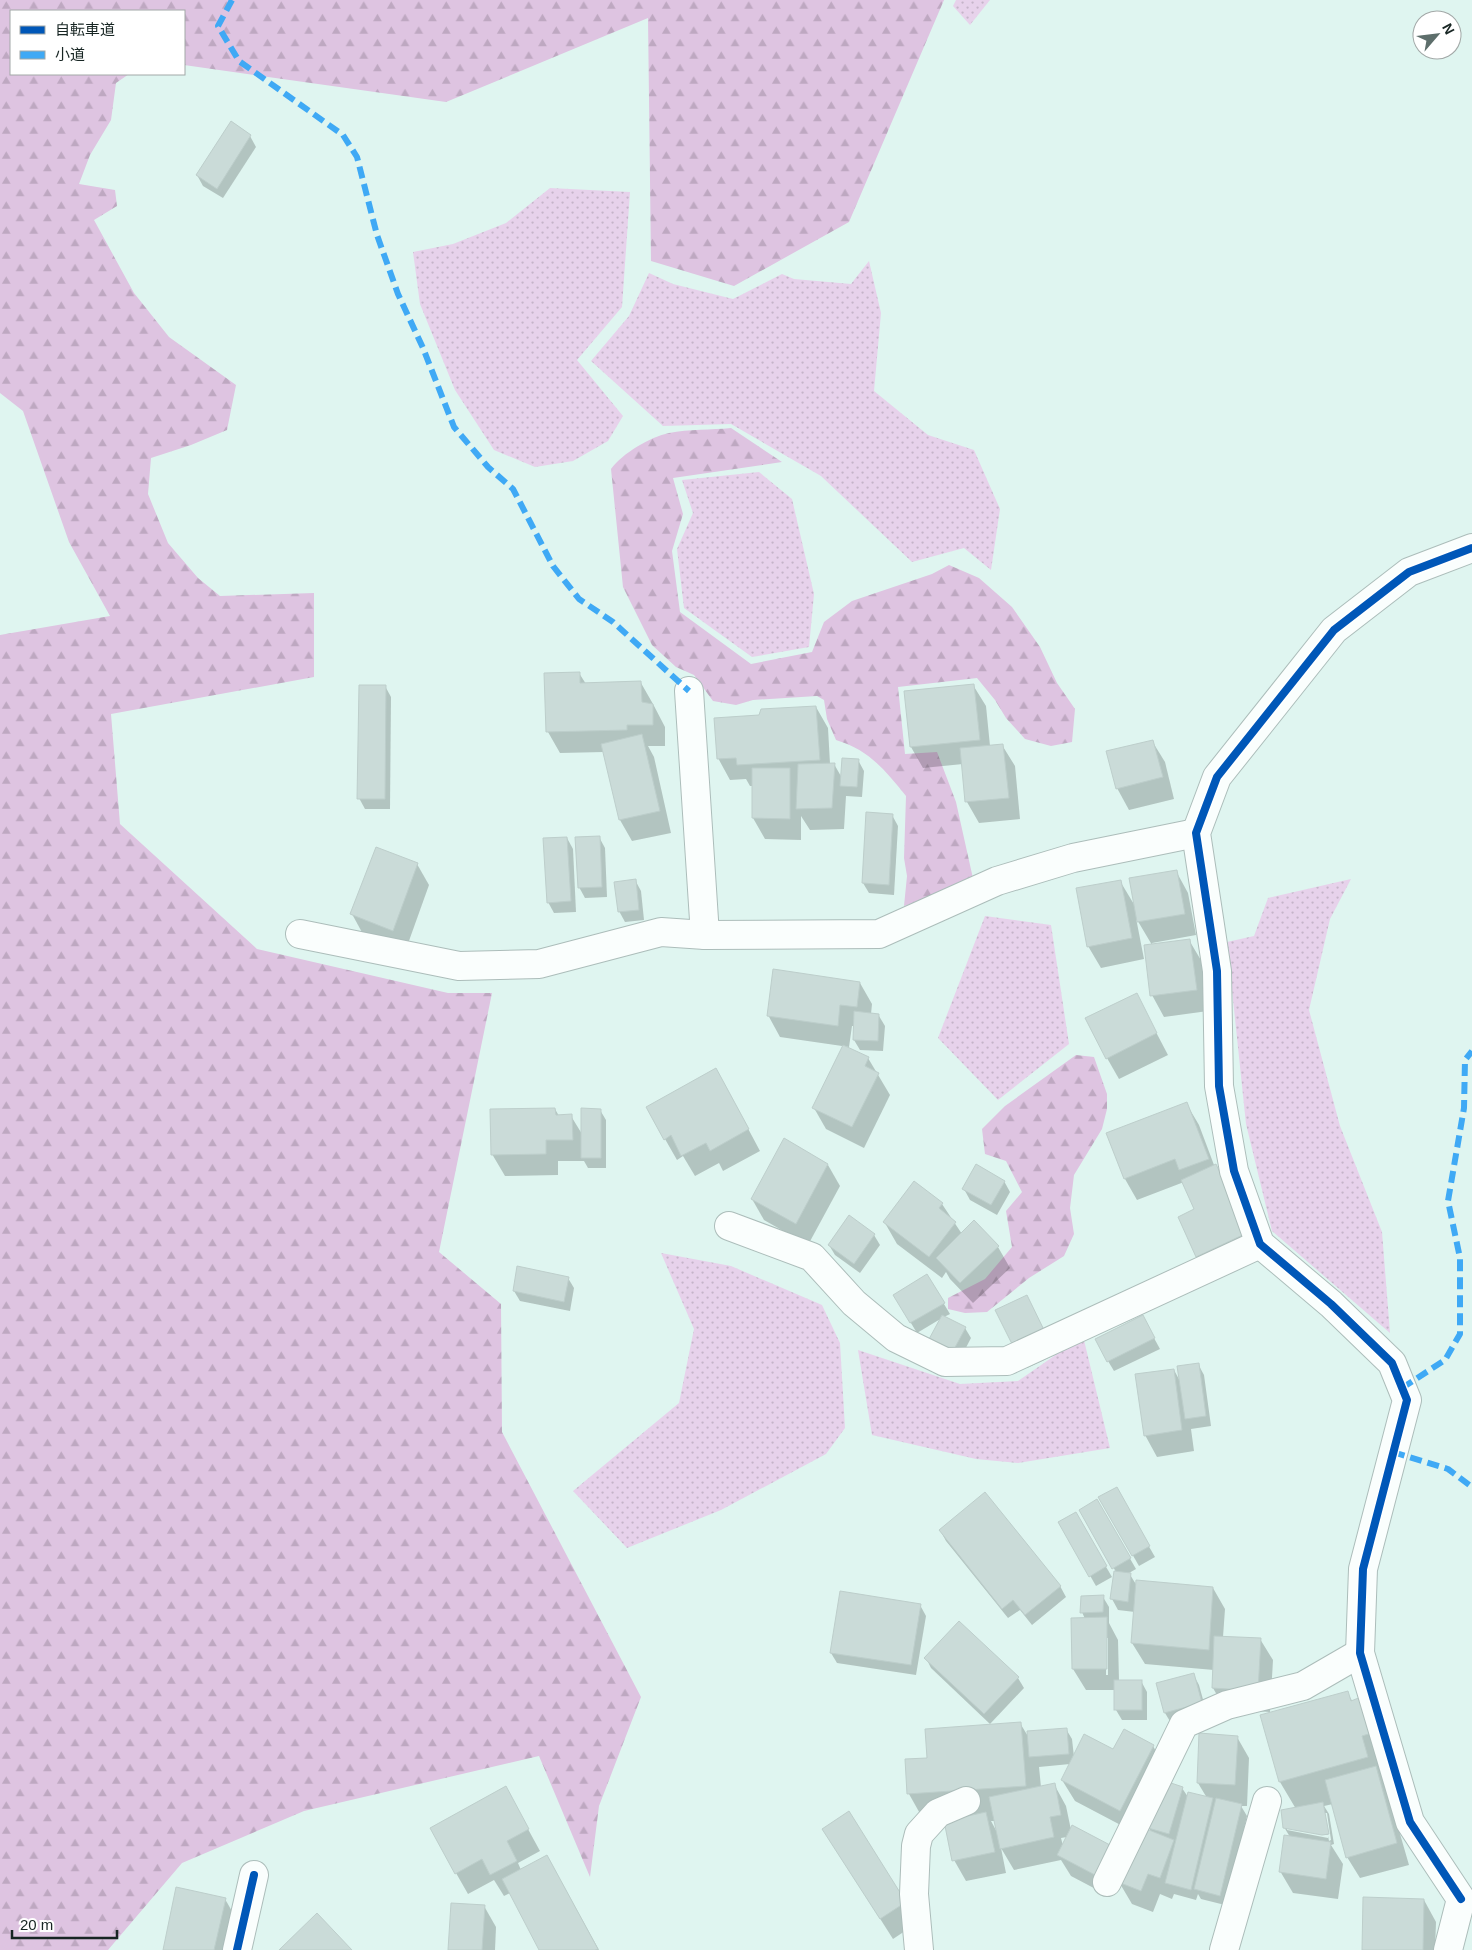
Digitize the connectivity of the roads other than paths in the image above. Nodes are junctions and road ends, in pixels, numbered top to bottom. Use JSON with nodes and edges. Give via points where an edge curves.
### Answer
{"nodes":[{"id":1,"x":1472,"y":548,"type":"edge"},
{"id":2,"x":689,"y":691,"type":"dead end"},
{"id":3,"x":1196,"y":834,"type":"junction"},
{"id":4,"x":300,"y":934,"type":"dead end"},
{"id":5,"x":705,"y":935,"type":"junction"},
{"id":6,"x":730,"y":1226,"type":"dead end"},
{"id":7,"x":1260,"y":1244,"type":"junction"},
{"id":8,"x":1360,"y":1653,"type":"junction"},
{"id":9,"x":966,"y":1801,"type":"dead end"},
{"id":10,"x":1267,"y":1801,"type":"dead end"},
{"id":11,"x":254,"y":1875,"type":"dead end"},
{"id":12,"x":1107,"y":1882,"type":"dead end"},
{"id":13,"x":237,"y":1950,"type":"edge"},
{"id":14,"x":919,"y":1950,"type":"edge"},
{"id":15,"x":1224,"y":1950,"type":"edge"},
{"id":16,"x":1448,"y":1950,"type":"edge"}],
"edges":[{"from":1,"to":3,"type":"street","via":[[1409,572],[1334,630],[1217,777]]},
{"from":2,"to":5,"type":"street"},
{"from":3,"to":5,"type":"street","via":[[1073,858],[997,881],[879,934]]},
{"from":3,"to":7,"type":"street","via":[[1217,971],[1219,1086],[1234,1171]]},
{"from":4,"to":5,"type":"street","via":[[459,966],[539,964],[661,932]]},
{"from":6,"to":7,"type":"street","via":[[812,1256],[854,1303],[896,1338],[945,1362],[1007,1361]]},
{"from":7,"to":8,"type":"street","via":[[1331,1304],[1392,1363],[1407,1400],[1363,1569]]},
{"from":8,"to":12,"type":"street","via":[[1303,1686],[1227,1705],[1184,1724]]},
{"from":8,"to":16,"type":"street","via":[[1410,1822],[1461,1899]]},
{"from":9,"to":14,"type":"street","via":[[938,1813],[919,1834],[914,1894]]},
{"from":10,"to":15,"type":"street"},
{"from":11,"to":13,"type":"street"}]}
